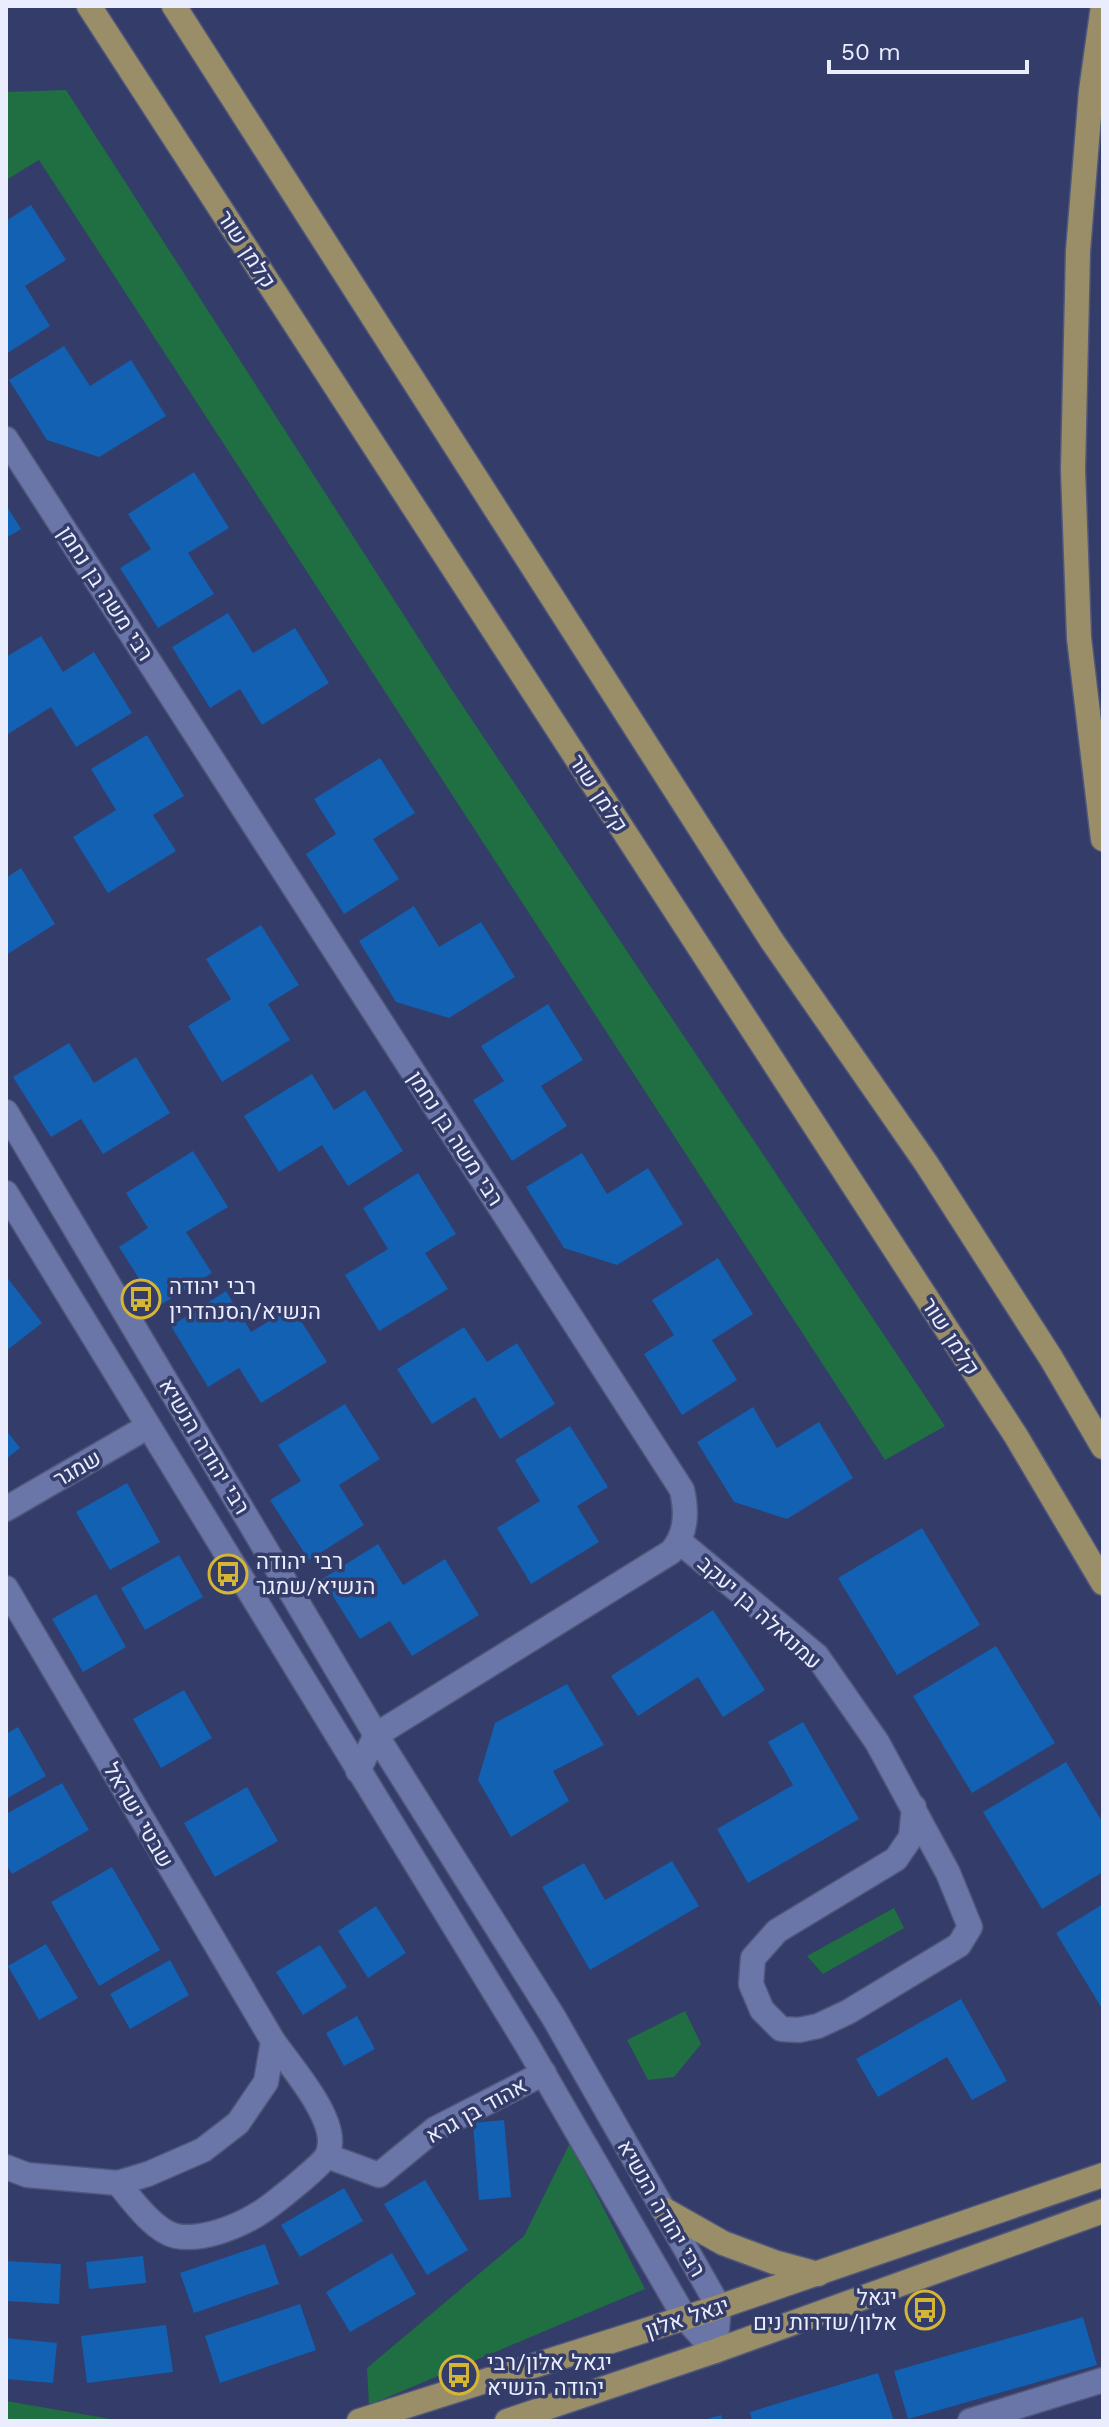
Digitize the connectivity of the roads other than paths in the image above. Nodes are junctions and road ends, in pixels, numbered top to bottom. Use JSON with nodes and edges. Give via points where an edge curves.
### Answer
{"nodes":[{"id":1,"x":89,"y":6,"type":"edge"},
{"id":2,"x":174,"y":6,"type":"edge"},
{"id":3,"x":1103,"y":6,"type":"edge"},
{"id":4,"x":6,"y":439,"type":"edge"},
{"id":5,"x":1103,"y":839,"type":"edge"},
{"id":6,"x":6,"y":1112,"type":"edge"},
{"id":7,"x":6,"y":1193,"type":"edge"},
{"id":8,"x":147,"y":1427,"type":"junction"},
{"id":9,"x":1103,"y":1447,"type":"edge"},
{"id":10,"x":6,"y":1509,"type":"edge"},
{"id":11,"x":680,"y":1542,"type":"junction"},
{"id":12,"x":1103,"y":1583,"type":"edge"},
{"id":13,"x":6,"y":1588,"type":"edge"},
{"id":14,"x":334,"y":1731,"type":"junction"},
{"id":15,"x":376,"y":1735,"type":"junction"},
{"id":16,"x":358,"y":1771,"type":"junction"},
{"id":17,"x":914,"y":1807,"type":"junction"},
{"id":18,"x":896,"y":1859,"type":"junction"},
{"id":19,"x":948,"y":1873,"type":"junction"},
{"id":20,"x":273,"y":2041,"type":"junction"},
{"id":21,"x":544,"y":2073,"type":"junction"},
{"id":22,"x":327,"y":2156,"type":"junction"},
{"id":23,"x":6,"y":2167,"type":"edge"},
{"id":24,"x":1103,"y":2175,"type":"edge"},
{"id":25,"x":118,"y":2183,"type":"junction"},
{"id":26,"x":663,"y":2209,"type":"junction"},
{"id":27,"x":1103,"y":2211,"type":"edge"},
{"id":28,"x":818,"y":2274,"type":"junction"},
{"id":29,"x":719,"y":2307,"type":"junction"},
{"id":30,"x":685,"y":2318,"type":"junction"},
{"id":31,"x":715,"y":2351,"type":"junction"},
{"id":32,"x":1102,"y":2385,"type":"edge"},
{"id":33,"x":359,"y":2421,"type":"edge"},
{"id":34,"x":507,"y":2421,"type":"edge"},
{"id":35,"x":970,"y":2421,"type":"edge"}],
"edges":[{"from":1,"to":12,"type":"main road","name":"קלמן שור","via":[[1000,1411]]},
{"from":2,"to":9,"type":"main road","via":[[772,941],[1051,1358]]},
{"from":3,"to":5,"type":"main road","via":[[1078,251],[1073,470],[1079,638]]},
{"from":4,"to":11,"type":"street","name":"רבי משה בן נחמן","via":[[682,1490],[687,1510]]},
{"from":6,"to":15,"type":"street","name":"רבי יהודה הנשיא"},
{"from":7,"to":8,"type":"street","name":"רבי יהודה הנשיא"},
{"from":8,"to":10,"type":"street","name":"שמגר"},
{"from":8,"to":14,"type":"street","name":"רבי יהודה הנשיא"},
{"from":11,"to":15,"type":"street"},
{"from":11,"to":17,"type":"street","name":"עמנואלה בן יעקב","via":[[817,1656],[877,1742]]},
{"from":13,"to":20,"type":"street","name":"שבטי ישראל"},
{"from":14,"to":15,"type":"street"},
{"from":14,"to":16,"type":"street","name":"רבי יהודה הנשיא"},
{"from":15,"to":16,"type":"street"},
{"from":15,"to":26,"type":"street","name":"רבי יהודה הנשיא","via":[[554,2018]]},
{"from":16,"to":21,"type":"street","name":"רבי יהודה הנשיא"},
{"from":17,"to":18,"type":"street","via":[[911,1837]]},
{"from":17,"to":19,"type":"street","name":"עמנואלה בן יעקב"},
{"from":18,"to":19,"type":"street","via":[[919,1858]]},
{"from":18,"to":19,"type":"street","name":"עמנואלה בן יעקב","via":[[777,1931],[753,1958],[751,1984],[762,2010],[781,2029],[799,2030],[838,2017],[959,1945],[970,1927]]},
{"from":20,"to":22,"type":"street","name":"שבטי ישראל","via":[[325,2122]]},
{"from":20,"to":25,"type":"street","via":[[266,2082],[238,2123],[203,2150]]},
{"from":21,"to":22,"type":"street","name":"אהוד בן גרא","via":[[435,2129],[379,2175]]},
{"from":21,"to":30,"type":"street","name":"רבי יהודה הנשיא"},
{"from":22,"to":25,"type":"street","via":[[259,2214],[192,2237],[173,2235],[144,2214]]},
{"from":23,"to":25,"type":"street","via":[[27,2175]]},
{"from":24,"to":28,"type":"main road","name":"יגאל אלון"},
{"from":26,"to":28,"type":"main road","via":[[723,2243]]},
{"from":26,"to":29,"type":"street","name":"רבי יהודה הנשיא"},
{"from":27,"to":31,"type":"main road","name":"יגאל אלון"},
{"from":28,"to":29,"type":"main road","name":"יגאל אלון"},
{"from":29,"to":30,"type":"main road","name":"יגאל אלון"},
{"from":29,"to":31,"type":"street"},
{"from":30,"to":31,"type":"street","name":"רבי יהודה הנשיא"},
{"from":30,"to":33,"type":"main road","name":"יגאל אלון"},
{"from":31,"to":34,"type":"main road","name":"יגאל אלון"},
{"from":32,"to":35,"type":"street"}]}
